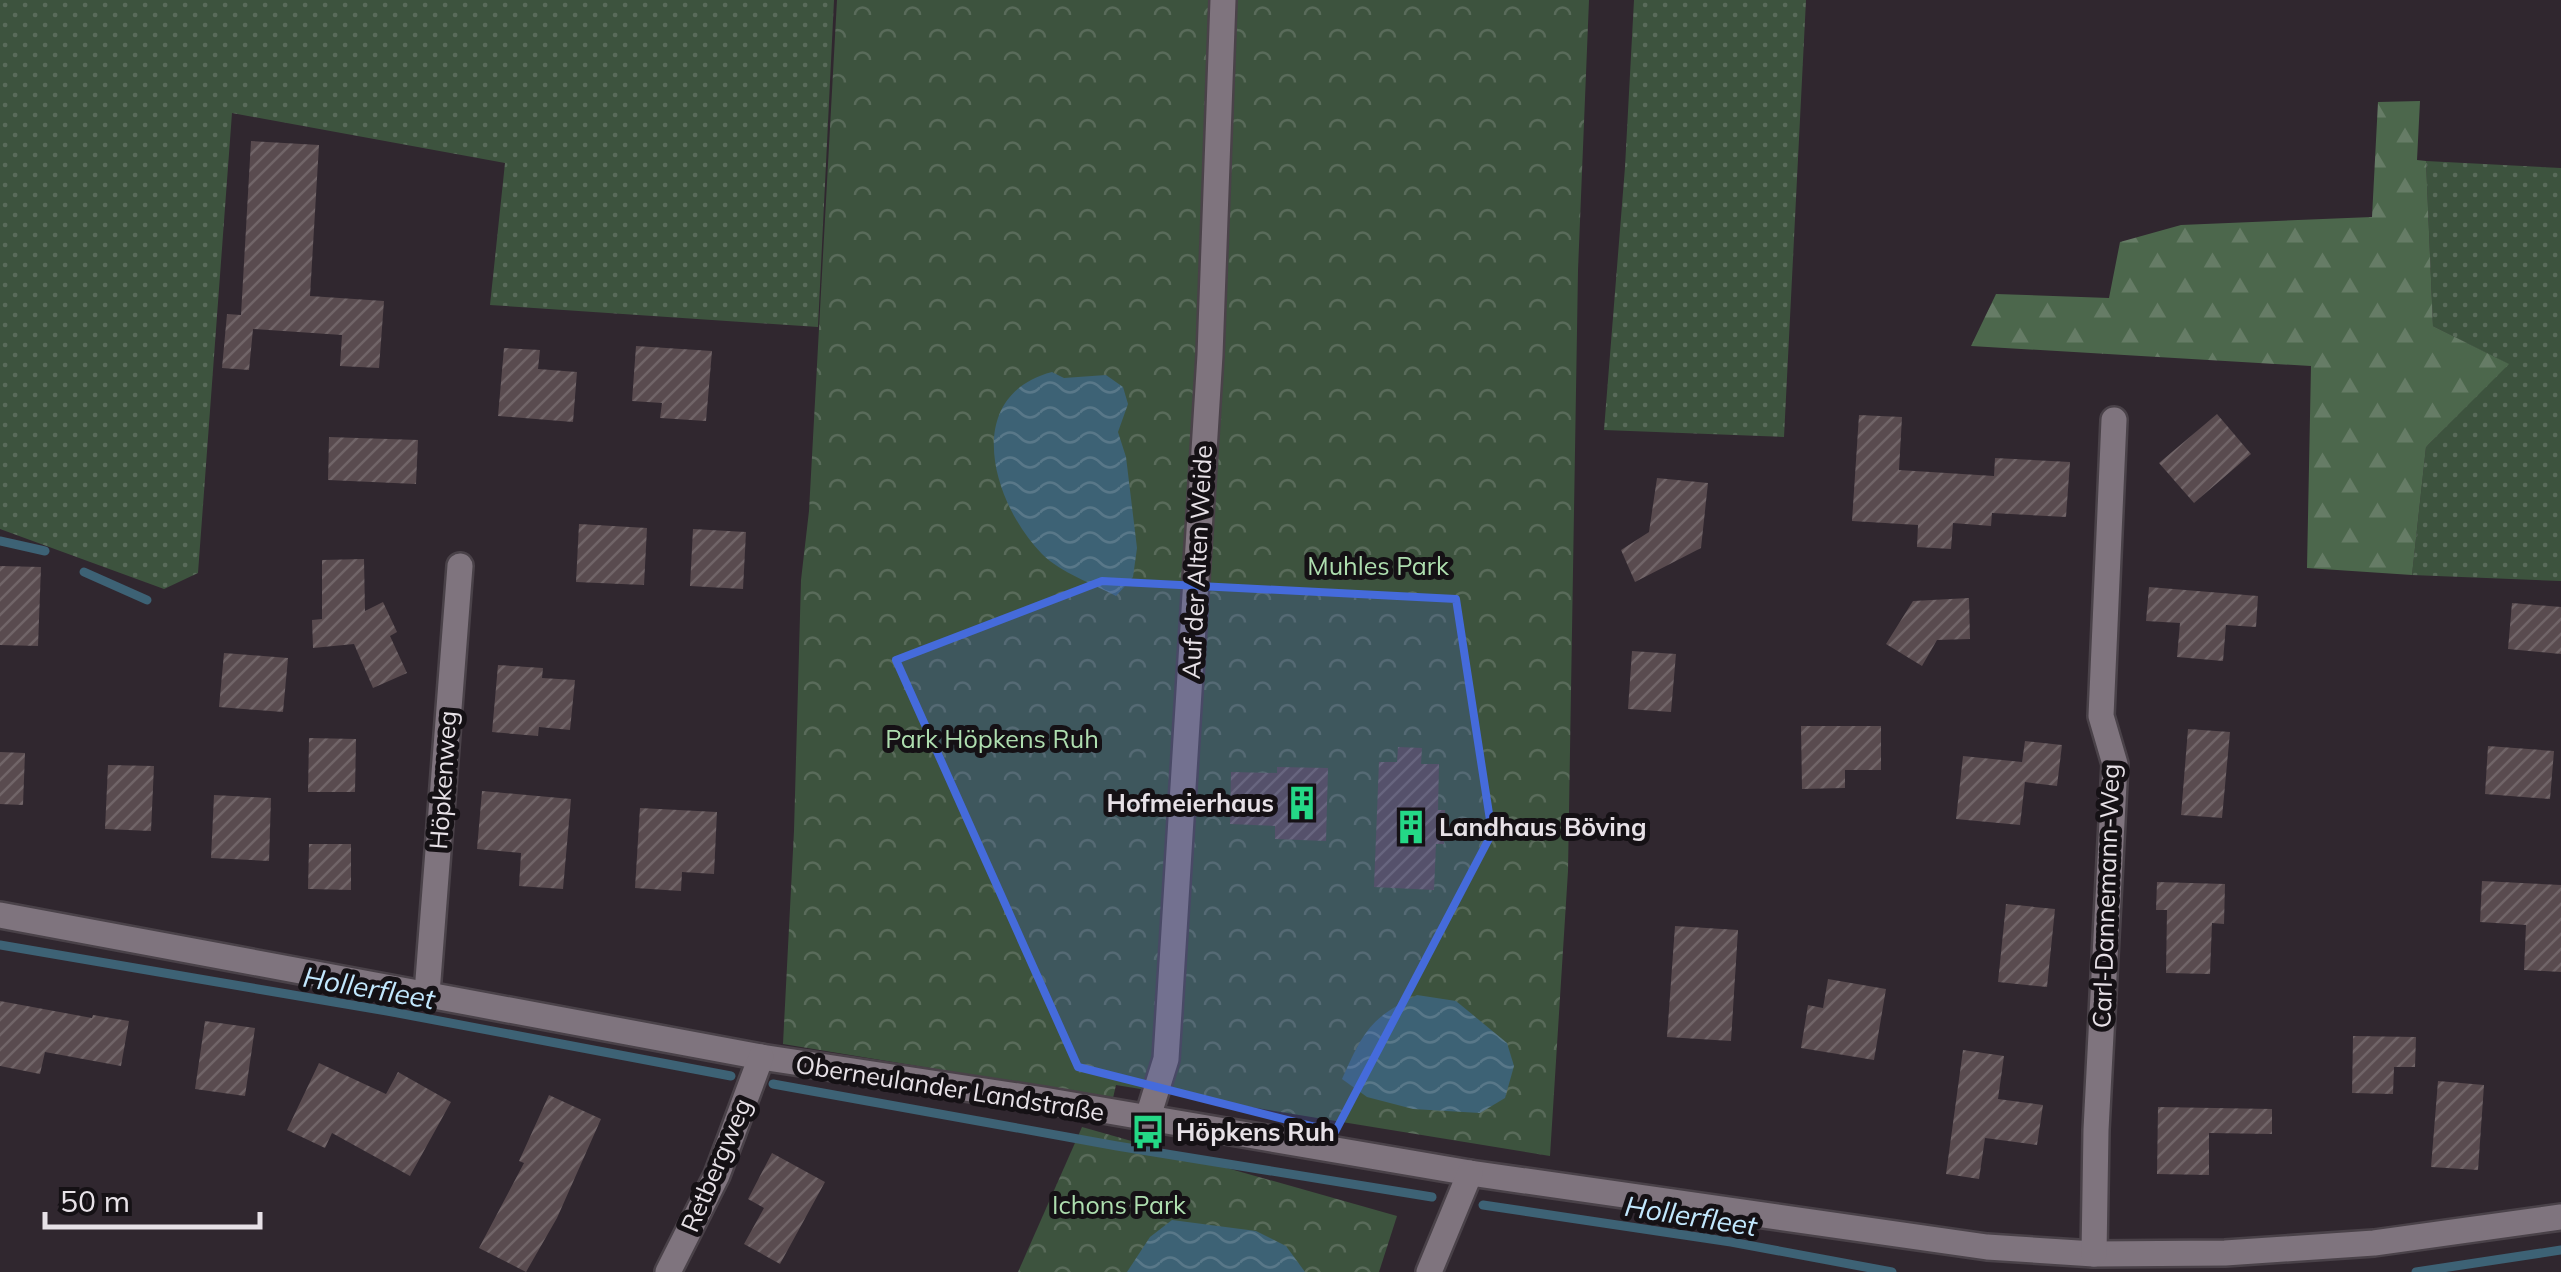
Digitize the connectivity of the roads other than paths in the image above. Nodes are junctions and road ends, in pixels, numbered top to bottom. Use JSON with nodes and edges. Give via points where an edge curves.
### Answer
{"nodes":[{"id":1,"x":1223,"y":0,"type":"edge"},
{"id":2,"x":2114,"y":420,"type":"dead end"},
{"id":3,"x":460,"y":566,"type":"dead end"},
{"id":4,"x":0,"y":915,"type":"edge"},
{"id":5,"x":428,"y":993,"type":"junction"},
{"id":6,"x":761,"y":1057,"type":"junction"},
{"id":7,"x":1147,"y":1120,"type":"junction"},
{"id":8,"x":1470,"y":1173,"type":"junction"},
{"id":9,"x":2561,"y":1217,"type":"edge"},
{"id":10,"x":2094,"y":1254,"type":"junction"},
{"id":11,"x":668,"y":1272,"type":"edge"},
{"id":12,"x":1429,"y":1272,"type":"edge"}],
"edges":[{"from":1,"to":7,"type":"street","name":"Auf der Alten Weide","via":[[1210,338],[1166,1060]]},
{"from":2,"to":10,"type":"street","name":"Carl-Dannemann-Weg","via":[[2100,716],[2116,764]]},
{"from":3,"to":5,"type":"street","name":"Höpkenweg"},
{"from":4,"to":5,"type":"street","name":"Oberneulander Landstraße"},
{"from":5,"to":6,"type":"street","name":"Oberneulander Landstraße"},
{"from":6,"to":7,"type":"street","name":"Oberneulander Landstraße"},
{"from":6,"to":11,"type":"street","name":"Retbergweg","via":[[717,1175]]},
{"from":7,"to":8,"type":"street","name":"Oberneulander Landstraße"},
{"from":8,"to":10,"type":"street","name":"Oberneulander Landstraße","via":[[1950,1242]]},
{"from":8,"to":12,"type":"street"},
{"from":9,"to":10,"type":"street","name":"Oberneulander Landstraße","via":[[2374,1242]]}]}
